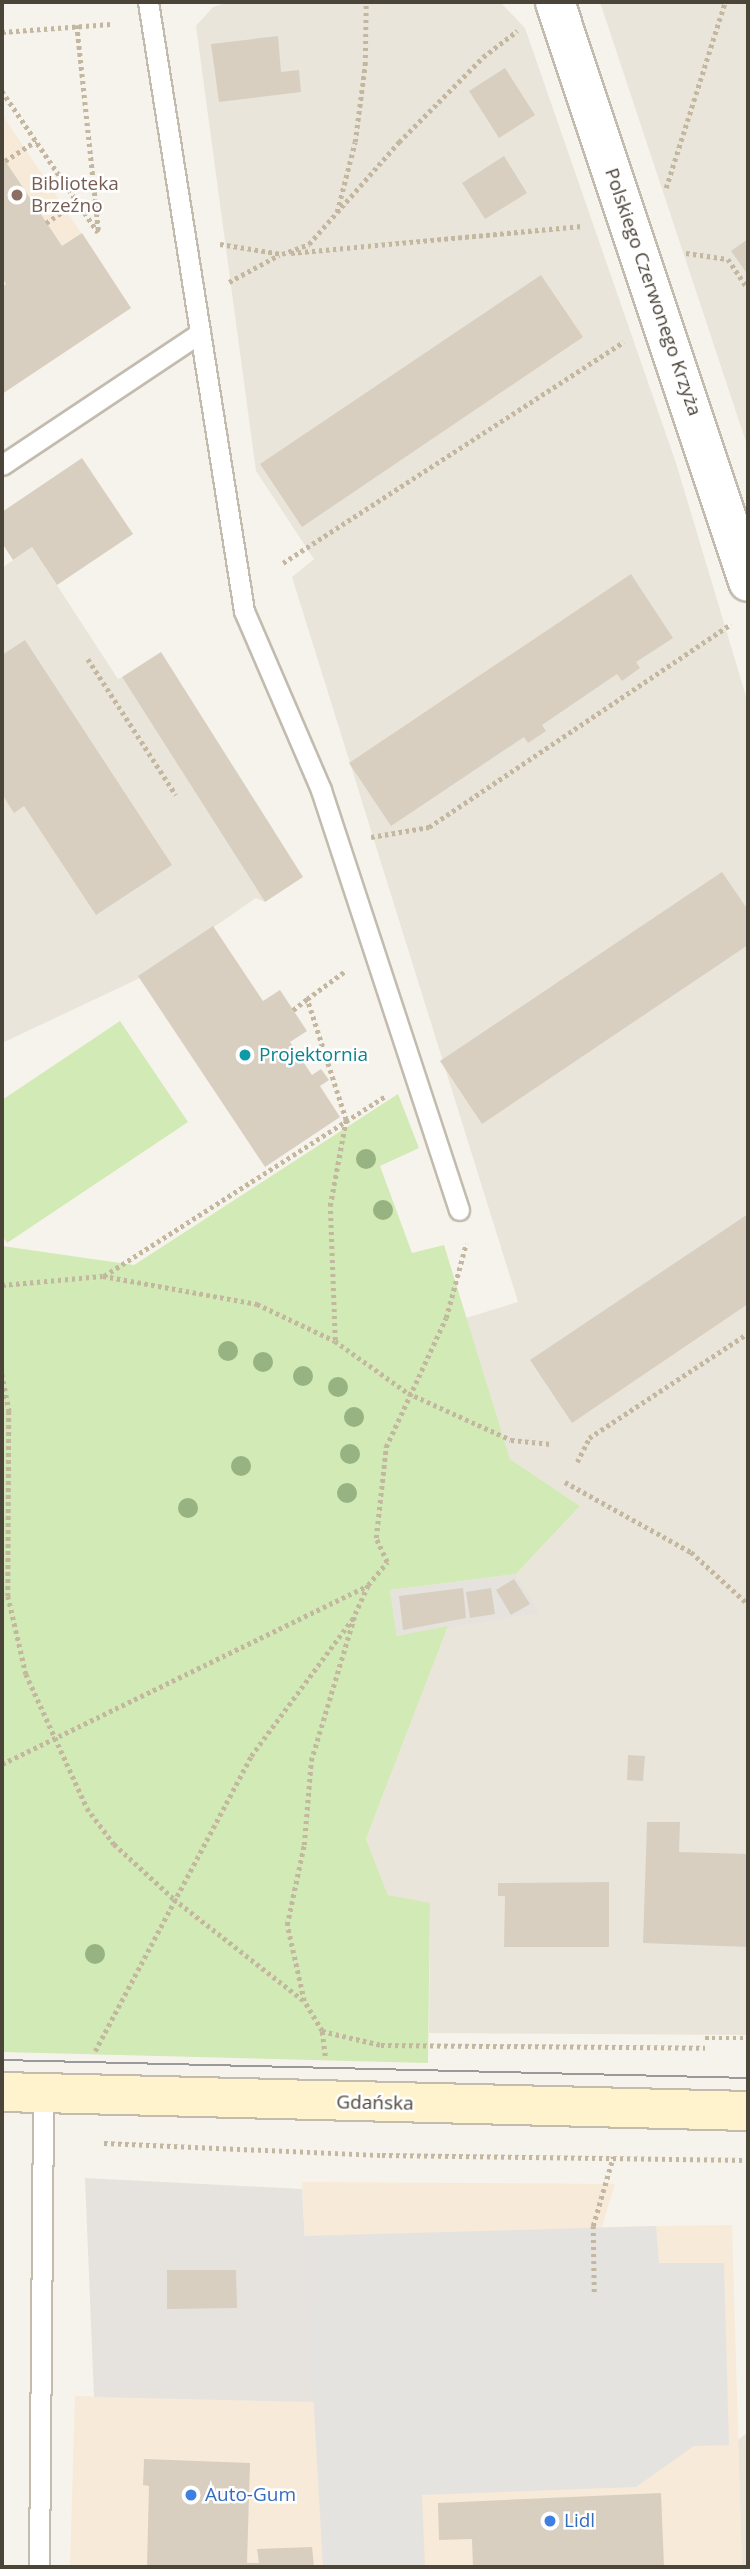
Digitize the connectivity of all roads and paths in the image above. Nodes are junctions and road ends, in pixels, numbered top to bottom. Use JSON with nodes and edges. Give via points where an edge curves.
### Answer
{"nodes":[{"id":1,"x":148,"y":2,"type":"edge"},
{"id":2,"x":366,"y":2,"type":"edge"},
{"id":3,"x":555,"y":2,"type":"edge"},
{"id":4,"x":725,"y":2,"type":"edge"},
{"id":5,"x":111,"y":24,"type":"dead end"},
{"id":6,"x":77,"y":25,"type":"junction"},
{"id":7,"x":520,"y":29,"type":"dead end"},
{"id":8,"x":2,"y":32,"type":"edge"},
{"id":9,"x":2,"y":91,"type":"edge"},
{"id":10,"x":36,"y":141,"type":"junction"},
{"id":11,"x":5,"y":161,"type":"dead end"},
{"id":12,"x":662,"y":198,"type":"dead end"},
{"id":13,"x":77,"y":202,"type":"junction"},
{"id":14,"x":337,"y":213,"type":"junction"},
{"id":15,"x":46,"y":223,"type":"dead end"},
{"id":16,"x":586,"y":225,"type":"dead end"},
{"id":17,"x":214,"y":243,"type":"dead end"},
{"id":18,"x":682,"y":252,"type":"dead end"},
{"id":19,"x":282,"y":254,"type":"junction"},
{"id":20,"x":220,"y":287,"type":"dead end"},
{"id":21,"x":748,"y":289,"type":"edge"},
{"id":22,"x":200,"y":333,"type":"junction"},
{"id":23,"x":636,"y":333,"type":"dead end"},
{"id":24,"x":2,"y":465,"type":"edge"},
{"id":25,"x":283,"y":563,"type":"dead end"},
{"id":26,"x":748,"y":582,"type":"edge"},
{"id":27,"x":731,"y":624,"type":"dead end"},
{"id":28,"x":88,"y":659,"type":"dead end"},
{"id":29,"x":176,"y":794,"type":"dead end"},
{"id":30,"x":367,"y":837,"type":"dead end"},
{"id":31,"x":375,"y":948,"type":"junction"},
{"id":32,"x":307,"y":999,"type":"junction"},
{"id":33,"x":293,"y":1010,"type":"dead end"},
{"id":34,"x":416,"y":1077,"type":"junction"},
{"id":35,"x":346,"y":1120,"type":"junction"},
{"id":36,"x":459,"y":1210,"type":"dead end"},
{"id":37,"x":467,"y":1240,"type":"dead end"},
{"id":38,"x":103,"y":1276,"type":"junction"},
{"id":39,"x":2,"y":1285,"type":"edge"},
{"id":40,"x":748,"y":1333,"type":"edge"},
{"id":41,"x":335,"y":1341,"type":"junction"},
{"id":42,"x":2,"y":1374,"type":"edge"},
{"id":43,"x":408,"y":1393,"type":"junction"},
{"id":44,"x":551,"y":1444,"type":"dead end"},
{"id":45,"x":577,"y":1462,"type":"dead end"},
{"id":46,"x":565,"y":1482,"type":"dead end"},
{"id":47,"x":8,"y":1522,"type":"junction"},
{"id":48,"x":2,"y":1524,"type":"edge"},
{"id":49,"x":2,"y":1531,"type":"edge"},
{"id":50,"x":368,"y":1585,"type":"junction"},
{"id":51,"x":748,"y":1604,"type":"edge"},
{"id":52,"x":355,"y":1614,"type":"junction"},
{"id":53,"x":54,"y":1738,"type":"junction"},
{"id":54,"x":2,"y":1764,"type":"edge"},
{"id":55,"x":174,"y":1899,"type":"junction"},
{"id":56,"x":304,"y":2001,"type":"junction"},
{"id":57,"x":322,"y":2031,"type":"junction"},
{"id":58,"x":705,"y":2038,"type":"dead end"},
{"id":59,"x":748,"y":2038,"type":"edge"},
{"id":60,"x":705,"y":2048,"type":"dead end"},
{"id":61,"x":93,"y":2054,"type":"dead end"},
{"id":62,"x":325,"y":2060,"type":"dead end"},
{"id":63,"x":2,"y":2092,"type":"edge"},
{"id":64,"x":43,"y":2093,"type":"junction"},
{"id":65,"x":748,"y":2111,"type":"edge"},
{"id":66,"x":43,"y":2140,"type":"junction"},
{"id":67,"x":613,"y":2157,"type":"junction"},
{"id":68,"x":748,"y":2160,"type":"edge"},
{"id":69,"x":594,"y":2292,"type":"dead end"},
{"id":70,"x":39,"y":2567,"type":"edge"}],
"edges":[{"from":1,"to":22,"type":"lane"},
{"from":2,"to":14,"type":"path","via":[[360,103]]},
{"from":3,"to":26,"type":"street","name":"Polskiego Czerwonego Krzyża"},
{"from":4,"to":12,"type":"path"},
{"from":5,"to":6,"type":"path"},
{"from":6,"to":8,"type":"path"},
{"from":6,"to":13,"type":"path","via":[[99,233]]},
{"from":7,"to":14,"type":"path","via":[[475,64]]},
{"from":9,"to":10,"type":"path"},
{"from":10,"to":11,"type":"path"},
{"from":10,"to":13,"type":"path"},
{"from":13,"to":15,"type":"path"},
{"from":14,"to":19,"type":"path","via":[[309,244]]},
{"from":16,"to":19,"type":"path"},
{"from":17,"to":19,"type":"path"},
{"from":18,"to":21,"type":"path","via":[[728,259]]},
{"from":19,"to":20,"type":"path","via":[[252,266]]},
{"from":22,"to":24,"type":"lane"},
{"from":22,"to":31,"type":"lane","via":[[244,611],[321,790]]},
{"from":23,"to":25,"type":"path"},
{"from":27,"to":30,"type":"path","via":[[429,827],[393,837]]},
{"from":28,"to":29,"type":"path"},
{"from":31,"to":32,"type":"path"},
{"from":31,"to":34,"type":"lane"},
{"from":32,"to":33,"type":"path"},
{"from":32,"to":35,"type":"path"},
{"from":34,"to":35,"type":"path"},
{"from":34,"to":36,"type":"lane"},
{"from":35,"to":38,"type":"path"},
{"from":35,"to":41,"type":"path","via":[[330,1206]]},
{"from":37,"to":43,"type":"path","via":[[446,1318]]},
{"from":38,"to":39,"type":"path"},
{"from":38,"to":41,"type":"path","via":[[257,1304]]},
{"from":40,"to":45,"type":"path","via":[[589,1438]]},
{"from":41,"to":43,"type":"path"},
{"from":42,"to":47,"type":"path","via":[[9,1411]]},
{"from":43,"to":44,"type":"path","via":[[511,1440]]},
{"from":43,"to":50,"type":"path","via":[[386,1447],[376,1538],[387,1562]]},
{"from":46,"to":51,"type":"path","via":[[691,1552]]},
{"from":47,"to":48,"type":"path"},
{"from":47,"to":49,"type":"path"},
{"from":47,"to":53,"type":"path","via":[[8,1596],[26,1674]]},
{"from":50,"to":52,"type":"path"},
{"from":50,"to":53,"type":"path"},
{"from":52,"to":55,"type":"path","via":[[251,1756]]},
{"from":52,"to":56,"type":"path","via":[[311,1760],[303,1845],[287,1925]]},
{"from":53,"to":54,"type":"path"},
{"from":53,"to":55,"type":"path","via":[[86,1808],[114,1844]]},
{"from":55,"to":56,"type":"path"},
{"from":55,"to":61,"type":"path"},
{"from":56,"to":57,"type":"path"},
{"from":57,"to":60,"type":"path","via":[[381,2045]]},
{"from":57,"to":62,"type":"path"},
{"from":58,"to":59,"type":"path"},
{"from":63,"to":64,"type":"street","name":"Gdańska"},
{"from":64,"to":65,"type":"street","name":"Gdańska"},
{"from":64,"to":66,"type":"lane"},
{"from":66,"to":67,"type":"path","via":[[369,2155]]},
{"from":66,"to":70,"type":"lane"},
{"from":67,"to":68,"type":"path"},
{"from":67,"to":69,"type":"path","via":[[593,2226]]}]}
